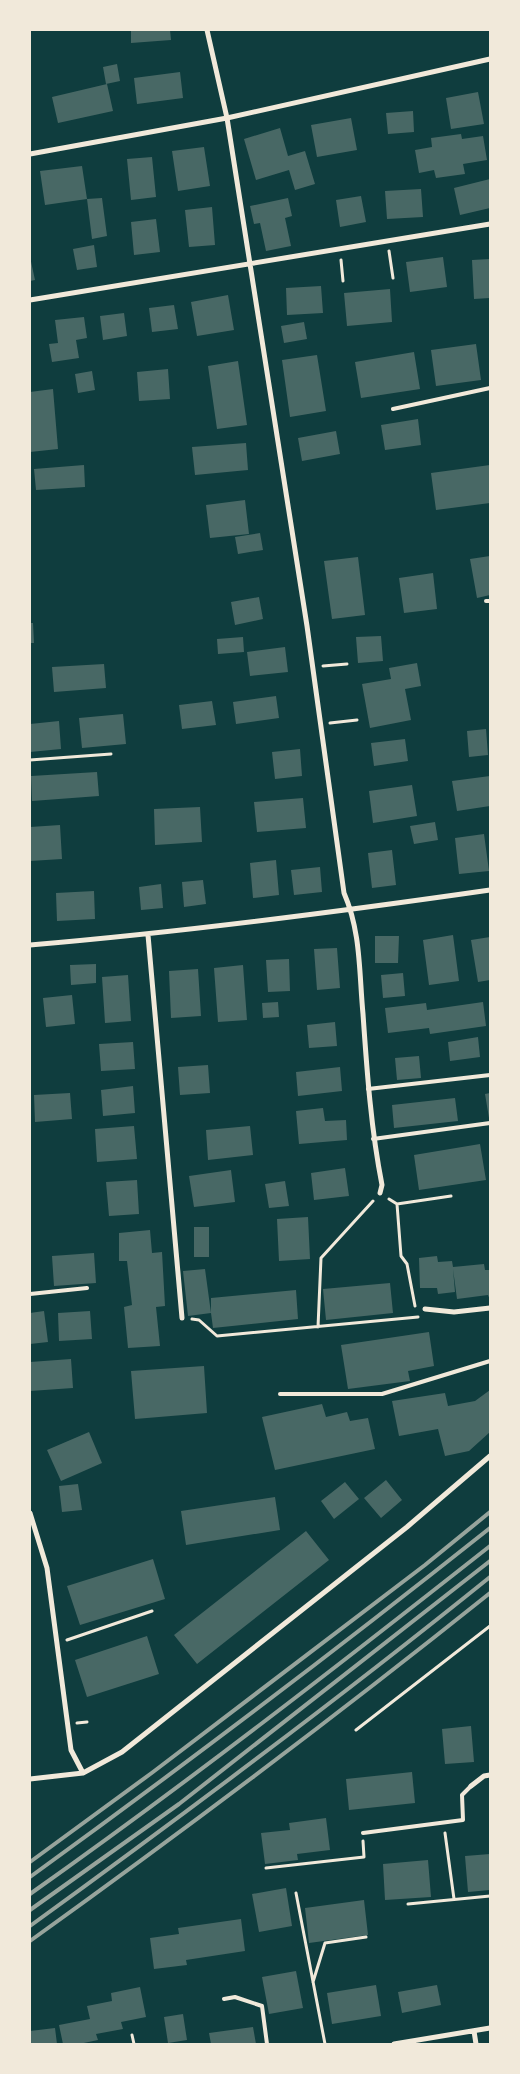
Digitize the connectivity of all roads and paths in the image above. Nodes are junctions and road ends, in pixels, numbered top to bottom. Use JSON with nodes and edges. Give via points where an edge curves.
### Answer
{"nodes":[{"id":1,"x":207,"y":30,"type":"edge"},
{"id":2,"x":490,"y":59,"type":"edge"},
{"id":3,"x":227,"y":118,"type":"junction"},
{"id":4,"x":30,"y":154,"type":"edge"},
{"id":5,"x":490,"y":224,"type":"edge"},
{"id":6,"x":387,"y":241,"type":"junction"},
{"id":7,"x":340,"y":249,"type":"junction"},
{"id":8,"x":250,"y":264,"type":"junction"},
{"id":9,"x":393,"y":278,"type":"dead end"},
{"id":10,"x":343,"y":282,"type":"dead end"},
{"id":11,"x":30,"y":300,"type":"edge"},
{"id":12,"x":490,"y":388,"type":"edge"},
{"id":13,"x":393,"y":410,"type":"dead end"},
{"id":14,"x":347,"y":664,"type":"dead end"},
{"id":15,"x":312,"y":666,"type":"junction"},
{"id":16,"x":357,"y":720,"type":"dead end"},
{"id":17,"x":320,"y":724,"type":"junction"},
{"id":18,"x":111,"y":754,"type":"dead end"},
{"id":19,"x":30,"y":760,"type":"edge"},
{"id":20,"x":490,"y":890,"type":"edge"},
{"id":21,"x":351,"y":910,"type":"junction"},
{"id":22,"x":148,"y":935,"type":"junction"},
{"id":23,"x":30,"y":945,"type":"edge"},
{"id":24,"x":490,"y":1075,"type":"edge"},
{"id":25,"x":368,"y":1089,"type":"junction"},
{"id":26,"x":490,"y":1124,"type":"edge"},
{"id":27,"x":373,"y":1139,"type":"junction"},
{"id":28,"x":380,"y":1193,"type":"junction"},
{"id":29,"x":451,"y":1196,"type":"dead end"},
{"id":30,"x":397,"y":1204,"type":"junction"},
{"id":31,"x":87,"y":1288,"type":"dead end"},
{"id":32,"x":30,"y":1294,"type":"edge"},
{"id":33,"x":490,"y":1308,"type":"edge"},
{"id":34,"x":426,"y":1310,"type":"joint"},
{"id":35,"x":182,"y":1318,"type":"joint"},
{"id":36,"x":418,"y":1318,"type":"junction"},
{"id":37,"x":318,"y":1327,"type":"junction"},
{"id":38,"x":490,"y":1361,"type":"edge"},
{"id":39,"x":280,"y":1394,"type":"dead end"},
{"id":40,"x":490,"y":1456,"type":"edge"},
{"id":41,"x":30,"y":1513,"type":"edge"},
{"id":42,"x":152,"y":1611,"type":"dead end"},
{"id":43,"x":490,"y":1626,"type":"edge"},
{"id":44,"x":58,"y":1644,"type":"junction"},
{"id":45,"x":356,"y":1730,"type":"dead end"},
{"id":46,"x":83,"y":1773,"type":"junction"},
{"id":47,"x":490,"y":1775,"type":"edge"},
{"id":48,"x":30,"y":1779,"type":"edge"},
{"id":49,"x":472,"y":1786,"type":"joint"},
{"id":50,"x":443,"y":1822,"type":"junction"},
{"id":51,"x":363,"y":1833,"type":"joint"},
{"id":52,"x":266,"y":1868,"type":"dead end"},
{"id":53,"x":296,"y":1893,"type":"dead end"},
{"id":54,"x":490,"y":1896,"type":"edge"},
{"id":55,"x":454,"y":1899,"type":"junction"},
{"id":56,"x":408,"y":1904,"type":"dead end"},
{"id":57,"x":366,"y":1936,"type":"dead end"},
{"id":58,"x":312,"y":1983,"type":"junction"},
{"id":59,"x":224,"y":1999,"type":"dead end"},
{"id":60,"x":490,"y":2028,"type":"edge"},
{"id":61,"x":474,"y":2031,"type":"junction"},
{"id":62,"x":132,"y":2035,"type":"dead end"},
{"id":63,"x":134,"y":2044,"type":"edge"},
{"id":64,"x":267,"y":2044,"type":"edge"},
{"id":65,"x":326,"y":2044,"type":"edge"},
{"id":66,"x":394,"y":2044,"type":"edge"},
{"id":67,"x":476,"y":2044,"type":"edge"}],
"edges":[{"from":1,"to":3,"type":"street"},
{"from":2,"to":3,"type":"street"},
{"from":3,"to":4,"type":"street"},
{"from":3,"to":8,"type":"street"},
{"from":5,"to":6,"type":"street"},
{"from":6,"to":7,"type":"street"},
{"from":6,"to":9,"type":"path"},
{"from":7,"to":8,"type":"street"},
{"from":7,"to":10,"type":"path"},
{"from":8,"to":11,"type":"street"},
{"from":8,"to":15,"type":"street"},
{"from":12,"to":13,"type":"lane"},
{"from":14,"to":15,"type":"path"},
{"from":15,"to":17,"type":"street"},
{"from":16,"to":17,"type":"path"},
{"from":17,"to":21,"type":"street","via":[[344,893]]},
{"from":18,"to":19,"type":"path"},
{"from":20,"to":21,"type":"street"},
{"from":21,"to":22,"type":"street"},
{"from":21,"to":25,"type":"street","via":[[356,929]]},
{"from":22,"to":23,"type":"street"},
{"from":22,"to":35,"type":"street"},
{"from":24,"to":25,"type":"lane"},
{"from":25,"to":27,"type":"street"},
{"from":26,"to":27,"type":"lane"},
{"from":27,"to":28,"type":"street","via":[[382,1186]]},
{"from":28,"to":30,"type":"path"},
{"from":28,"to":37,"type":"path","via":[[321,1258]]},
{"from":29,"to":30,"type":"path"},
{"from":30,"to":36,"type":"path","via":[[400,1256],[407,1264]]},
{"from":31,"to":32,"type":"lane"},
{"from":33,"to":34,"type":"street","via":[[454,1312]]},
{"from":34,"to":36,"type":"path"},
{"from":35,"to":37,"type":"path","via":[[199,1320],[216,1336]]},
{"from":36,"to":37,"type":"path"},
{"from":38,"to":39,"type":"lane","via":[[382,1394]]},
{"from":40,"to":46,"type":"street","via":[[407,1527],[122,1752]]},
{"from":41,"to":44,"type":"street","via":[[48,1568]]},
{"from":42,"to":44,"type":"path"},
{"from":43,"to":45,"type":"path"},
{"from":44,"to":46,"type":"street","via":[[71,1750]]},
{"from":46,"to":48,"type":"street"},
{"from":47,"to":49,"type":"street"},
{"from":49,"to":50,"type":"lane","via":[[462,1796],[463,1820]]},
{"from":50,"to":51,"type":"lane"},
{"from":50,"to":55,"type":"path"},
{"from":51,"to":52,"type":"path","via":[[364,1857]]},
{"from":53,"to":58,"type":"path"},
{"from":54,"to":55,"type":"path"},
{"from":55,"to":56,"type":"path"},
{"from":57,"to":58,"type":"path","via":[[325,1943]]},
{"from":58,"to":65,"type":"path"},
{"from":59,"to":64,"type":"lane","via":[[235,1997],[262,2006]]},
{"from":60,"to":61,"type":"street"},
{"from":61,"to":66,"type":"street"},
{"from":61,"to":67,"type":"street"},
{"from":62,"to":63,"type":"path"}]}
